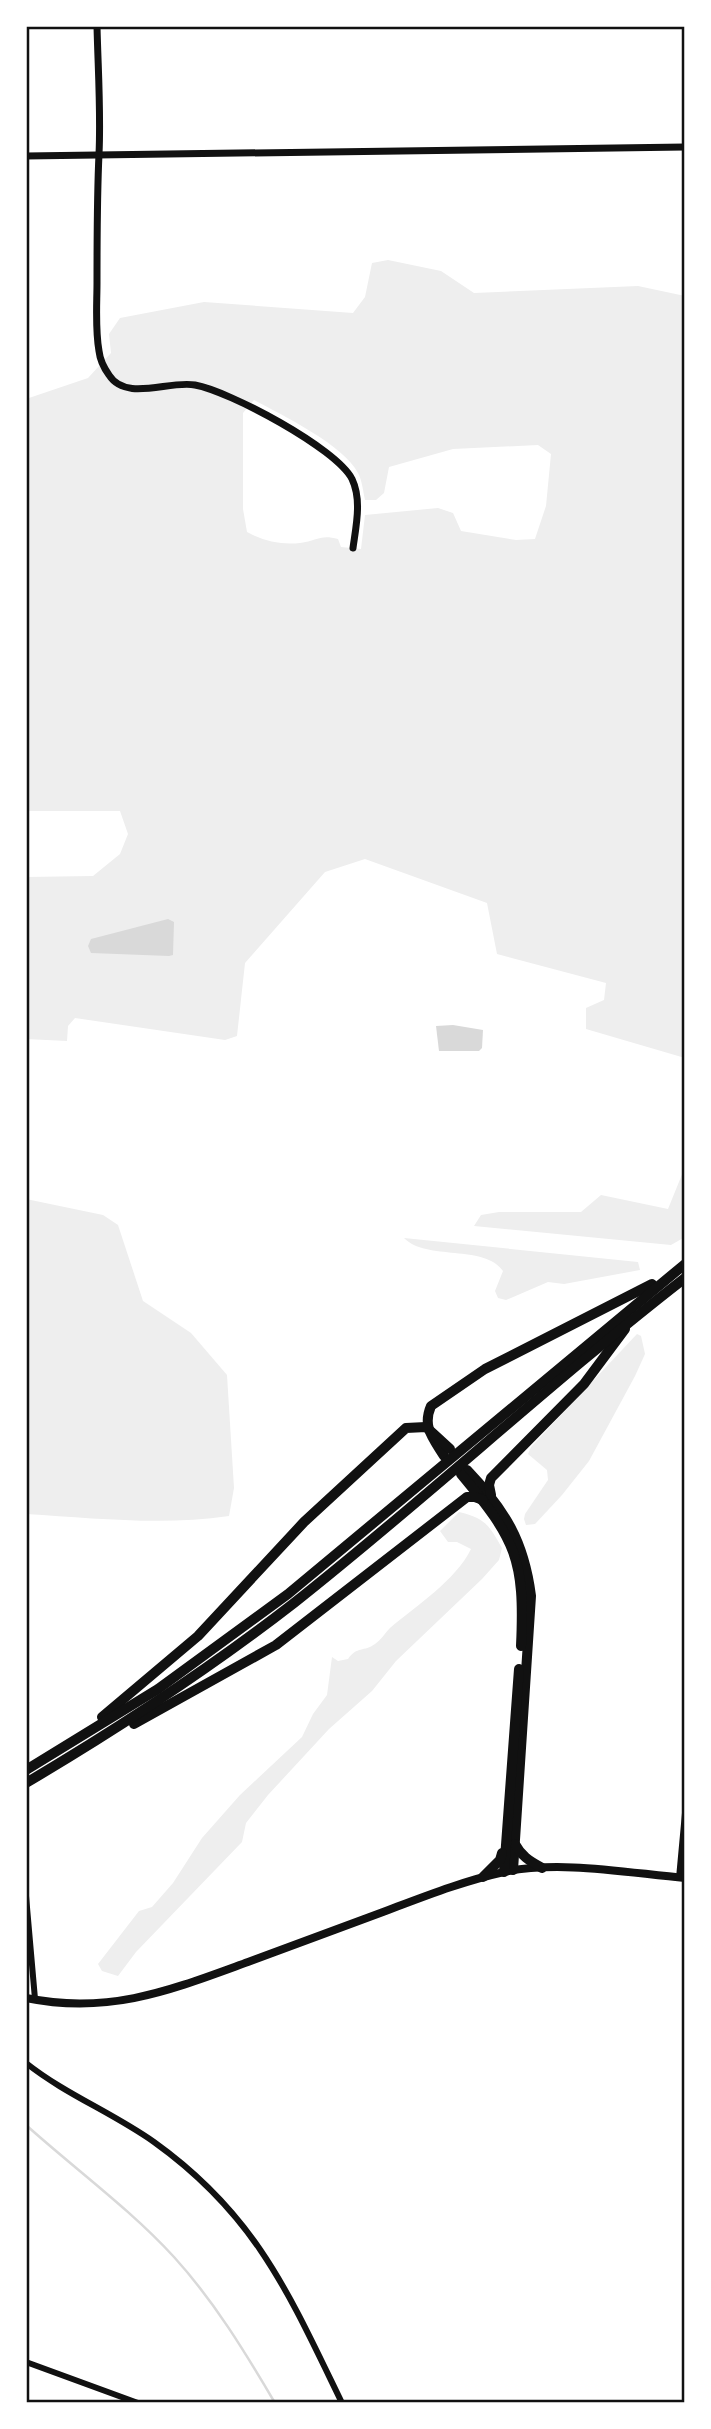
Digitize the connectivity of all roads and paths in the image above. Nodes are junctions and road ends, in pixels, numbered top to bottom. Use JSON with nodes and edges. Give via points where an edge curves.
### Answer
{"nodes":[{"id":1,"x":97,"y":26,"type":"edge"},
{"id":2,"x":685,"y":147,"type":"edge"},
{"id":3,"x":99,"y":155,"type":"junction"},
{"id":4,"x":26,"y":156,"type":"edge"},
{"id":5,"x":353,"y":548,"type":"dead end"},
{"id":6,"x":685,"y":1264,"type":"edge"},
{"id":7,"x":671,"y":1274,"type":"junction"},
{"id":8,"x":685,"y":1278,"type":"edge"},
{"id":9,"x":636,"y":1316,"type":"junction"},
{"id":10,"x":426,"y":1427,"type":"junction"},
{"id":11,"x":447,"y":1452,"type":"dead end"},
{"id":12,"x":464,"y":1472,"type":"dead end"},
{"id":13,"x":487,"y":1497,"type":"junction"},
{"id":14,"x":76,"y":1747,"type":"junction"},
{"id":15,"x":26,"y":1770,"type":"edge"},
{"id":16,"x":26,"y":1783,"type":"edge"},
{"id":17,"x":685,"y":1813,"type":"edge"},
{"id":18,"x":510,"y":1841,"type":"junction"},
{"id":19,"x":542,"y":1868,"type":"junction"},
{"id":20,"x":509,"y":1871,"type":"junction"},
{"id":21,"x":483,"y":1877,"type":"junction"},
{"id":22,"x":682,"y":1878,"type":"edge"},
{"id":23,"x":26,"y":1896,"type":"edge"},
{"id":24,"x":30,"y":1998,"type":"edge"},
{"id":25,"x":26,"y":2063,"type":"edge"},
{"id":26,"x":26,"y":2362,"type":"edge"},
{"id":27,"x":138,"y":2403,"type":"edge"},
{"id":28,"x":342,"y":2403,"type":"edge"}],
"edges":[{"from":1,"to":3,"type":"street"},
{"from":2,"to":3,"type":"street"},
{"from":3,"to":4,"type":"street"},
{"from":3,"to":5,"type":"street","via":[[97,333],[107,372],[120,386],[131,388],[191,384],[214,389],[323,450],[344,468],[356,492]]},
{"from":6,"to":7,"type":"highway"},
{"from":7,"to":10,"type":"highway","via":[[485,1368],[432,1406]]},
{"from":7,"to":14,"type":"highway","via":[[288,1594]]},
{"from":8,"to":9,"type":"highway"},
{"from":9,"to":13,"type":"highway","via":[[584,1384],[491,1478]]},
{"from":9,"to":14,"type":"highway","via":[[293,1603],[163,1698]]},
{"from":10,"to":11,"type":"highway"},
{"from":10,"to":14,"type":"highway","via":[[407,1428],[391,1440],[304,1522],[198,1636]]},
{"from":12,"to":13,"type":"highway"},
{"from":13,"to":14,"type":"highway","via":[[467,1497],[276,1645],[176,1702]]},
{"from":13,"to":18,"type":"highway","via":[[506,1517],[524,1556],[530,1596]]},
{"from":14,"to":15,"type":"highway"},
{"from":14,"to":16,"type":"highway"},
{"from":17,"to":22,"type":"street"},
{"from":18,"to":19,"type":"highway"},
{"from":18,"to":20,"type":"highway"},
{"from":18,"to":21,"type":"highway"},
{"from":19,"to":20,"type":"main road"},
{"from":19,"to":22,"type":"main road"},
{"from":20,"to":21,"type":"main road"},
{"from":21,"to":24,"type":"main road","via":[[158,1994],[90,2004]]},
{"from":23,"to":24,"type":"street"},
{"from":25,"to":28,"type":"street","via":[[152,2141],[220,2197],[279,2277]]},
{"from":26,"to":27,"type":"street"}]}
